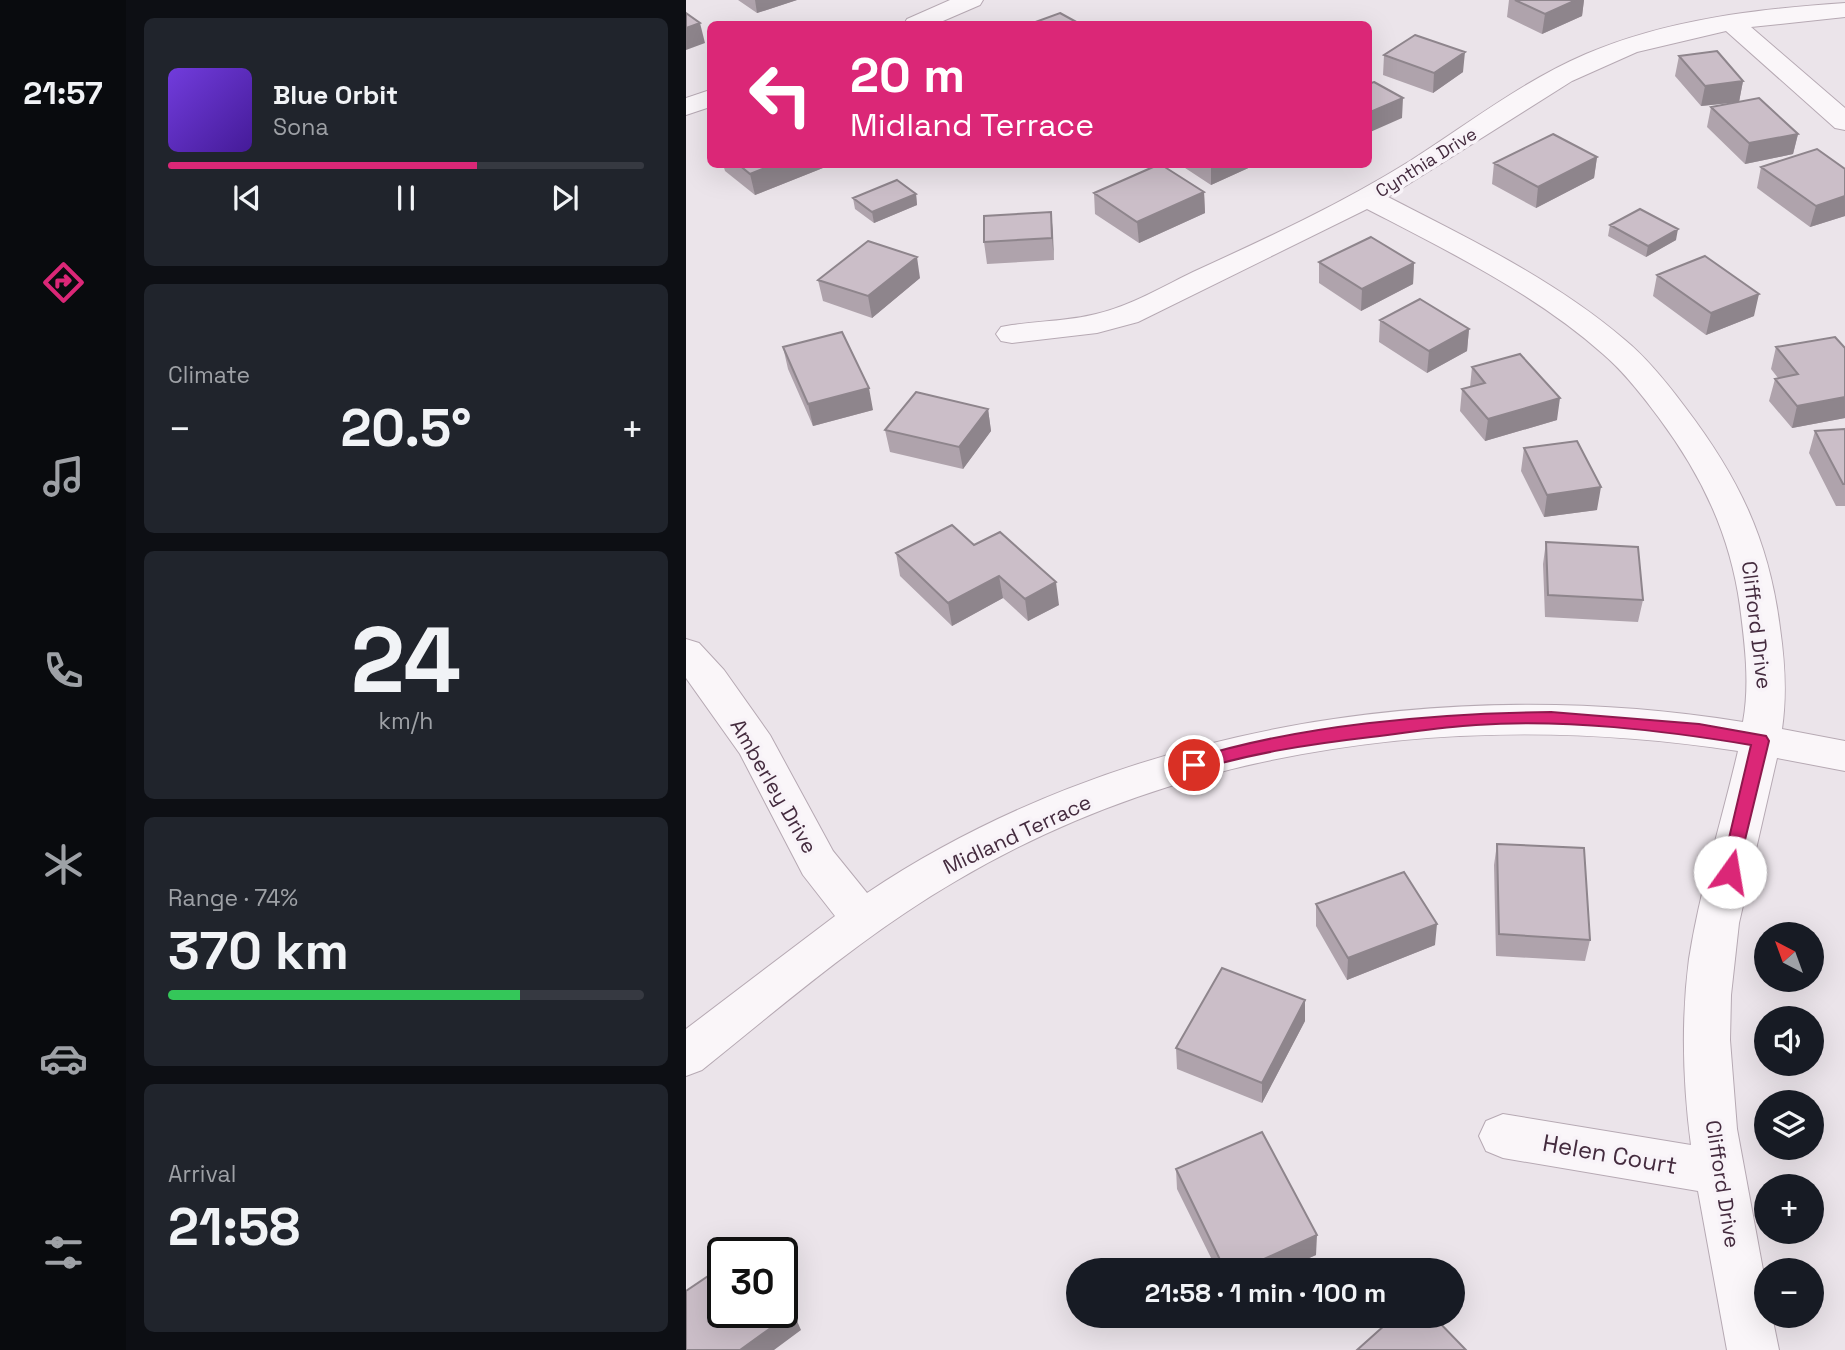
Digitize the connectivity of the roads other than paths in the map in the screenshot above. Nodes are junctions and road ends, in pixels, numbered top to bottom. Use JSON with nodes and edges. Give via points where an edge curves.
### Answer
{"nodes":[{"id":1,"x":971,"y":0,"type":"edge"},
{"id":2,"x":1845,"y":10,"type":"edge"},
{"id":3,"x":923,"y":21,"type":"edge"},
{"id":4,"x":1732,"y":23,"type":"junction"},
{"id":5,"x":707,"y":99,"type":"edge"},
{"id":6,"x":686,"y":107,"type":"edge"},
{"id":7,"x":1845,"y":122,"type":"edge"},
{"id":8,"x":1368,"y":198,"type":"junction"},
{"id":9,"x":1012,"y":334,"type":"dead end"},
{"id":10,"x":686,"y":653,"type":"edge"},
{"id":11,"x":1760,"y":741,"type":"junction"},
{"id":12,"x":1845,"y":756,"type":"edge"},
{"id":13,"x":863,"y":920,"type":"junction"},
{"id":14,"x":686,"y":1056,"type":"edge"},
{"id":15,"x":1503,"y":1136,"type":"dead end"},
{"id":16,"x":1718,"y":1172,"type":"junction"},
{"id":17,"x":1753,"y":1350,"type":"edge"}],
"edges":[{"from":1,"to":3,"type":"street"},
{"from":2,"to":4,"type":"street","name":"Cynthia Drive"},
{"from":4,"to":7,"type":"street"},
{"from":4,"to":8,"type":"street","name":"Cynthia Drive","via":[[1650,40],[1565,73]]},
{"from":5,"to":6,"type":"street"},
{"from":8,"to":9,"type":"street","name":"Cynthia Drive","via":[[1127,315],[1097,324]]},
{"from":8,"to":11,"type":"street","name":"Clifford Drive","via":[[1508,274],[1605,339],[1651,385],[1705,455],[1744,536],[1757,596],[1766,706]]},
{"from":10,"to":13,"type":"street","name":"Amberley Drive","via":[[756,746],[818,863]]},
{"from":11,"to":12,"type":"street","name":"Midland Terrace"},
{"from":11,"to":13,"type":"street","name":"Midland Terrace","via":[[1699,730],[1551,718],[1477,719],[1313,738],[1219,757],[1063,807],[977,848]]},
{"from":11,"to":16,"type":"street","name":"Clifford Drive","via":[[1718,925],[1708,993],[1707,1064]]},
{"from":13,"to":14,"type":"street","name":"Midland Terrace"},
{"from":15,"to":16,"type":"street","name":"Helen Court"},
{"from":16,"to":17,"type":"street","name":"Clifford Drive"}]}
